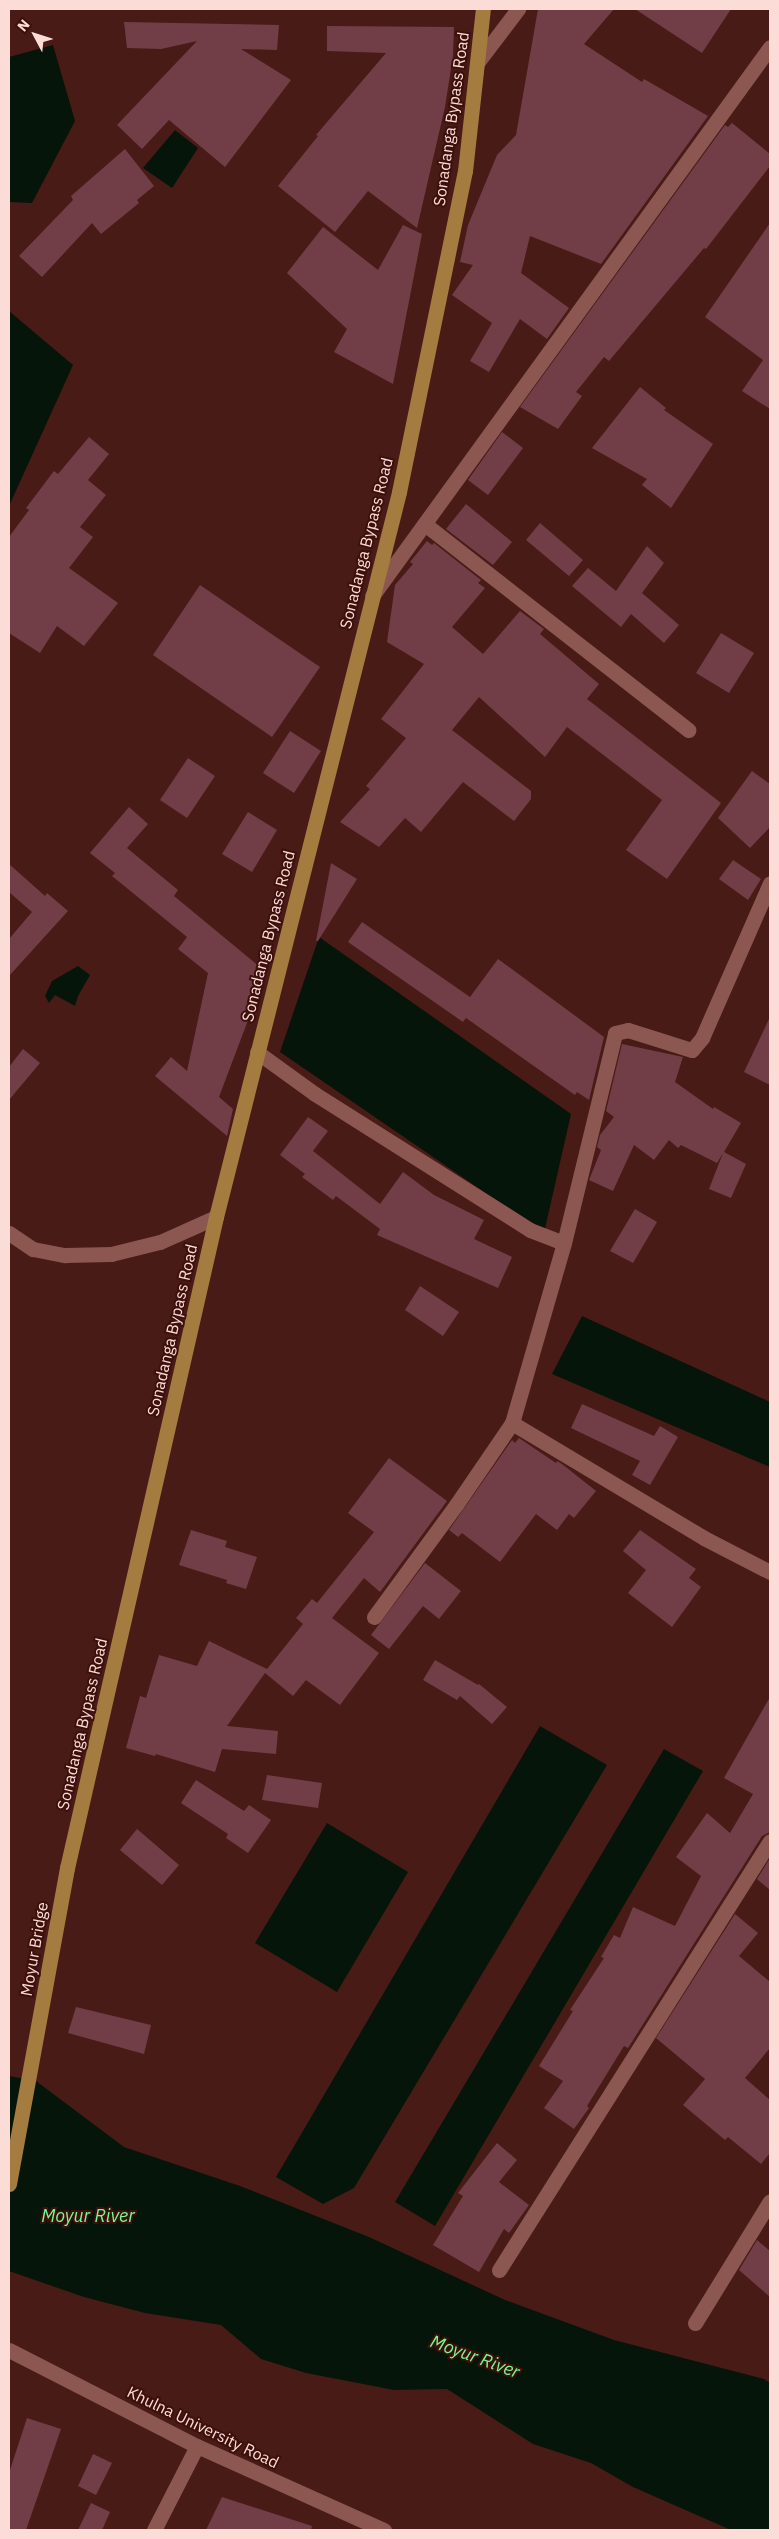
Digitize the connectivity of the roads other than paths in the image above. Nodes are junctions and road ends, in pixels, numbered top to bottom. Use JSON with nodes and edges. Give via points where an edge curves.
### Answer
{"nodes":[{"id":1,"x":483,"y":9,"type":"edge"},
{"id":2,"x":518,"y":9,"type":"edge"},
{"id":3,"x":770,"y":47,"type":"edge"},
{"id":4,"x":477,"y":63,"type":"junction"},
{"id":5,"x":426,"y":525,"type":"junction"},
{"id":6,"x":371,"y":598,"type":"junction"},
{"id":7,"x":688,"y":730,"type":"dead end"},
{"id":8,"x":770,"y":883,"type":"edge"},
{"id":9,"x":257,"y":1052,"type":"junction"},
{"id":10,"x":216,"y":1217,"type":"junction"},
{"id":11,"x":9,"y":1234,"type":"edge"},
{"id":12,"x":564,"y":1244,"type":"junction"},
{"id":13,"x":512,"y":1423,"type":"junction"},
{"id":14,"x":770,"y":1572,"type":"edge"},
{"id":15,"x":374,"y":1617,"type":"dead end"},
{"id":16,"x":770,"y":1842,"type":"edge"},
{"id":17,"x":67,"y":1868,"type":"joint"},
{"id":18,"x":9,"y":2184,"type":"edge"},
{"id":19,"x":770,"y":2201,"type":"edge"},
{"id":20,"x":499,"y":2270,"type":"dead end"},
{"id":21,"x":696,"y":2323,"type":"dead end"},
{"id":22,"x":9,"y":2350,"type":"edge"},
{"id":23,"x":197,"y":2446,"type":"junction"},
{"id":24,"x":154,"y":2530,"type":"edge"},
{"id":25,"x":384,"y":2530,"type":"edge"}],
"edges":[{"from":1,"to":4,"type":"main road","name":"Sonadanga Bypass Road"},
{"from":2,"to":4,"type":"street"},
{"from":3,"to":5,"type":"street"},
{"from":4,"to":6,"type":"main road","name":"Sonadanga Bypass Road","via":[[465,171],[399,492]]},
{"from":5,"to":6,"type":"street"},
{"from":5,"to":7,"type":"street"},
{"from":6,"to":9,"type":"main road","name":"Sonadanga Bypass Road"},
{"from":8,"to":12,"type":"street","via":[[702,1038],[692,1050],[628,1030],[615,1033]]},
{"from":9,"to":10,"type":"main road","name":"Sonadanga Bypass Road"},
{"from":9,"to":12,"type":"street","via":[[315,1094],[530,1230]]},
{"from":10,"to":11,"type":"street","via":[[160,1242],[111,1254],[65,1255],[33,1249]]},
{"from":10,"to":17,"type":"main road","name":"Sonadanga Bypass Road"},
{"from":12,"to":13,"type":"street"},
{"from":13,"to":14,"type":"street","via":[[704,1538]]},
{"from":13,"to":15,"type":"street"},
{"from":16,"to":20,"type":"street"},
{"from":17,"to":18,"type":"main road","name":"Moyur Bridge"},
{"from":19,"to":21,"type":"street"},
{"from":22,"to":23,"type":"street","name":"Khulna University Road"},
{"from":23,"to":24,"type":"street"},
{"from":23,"to":25,"type":"street","name":"Khulna University Road"}]}
